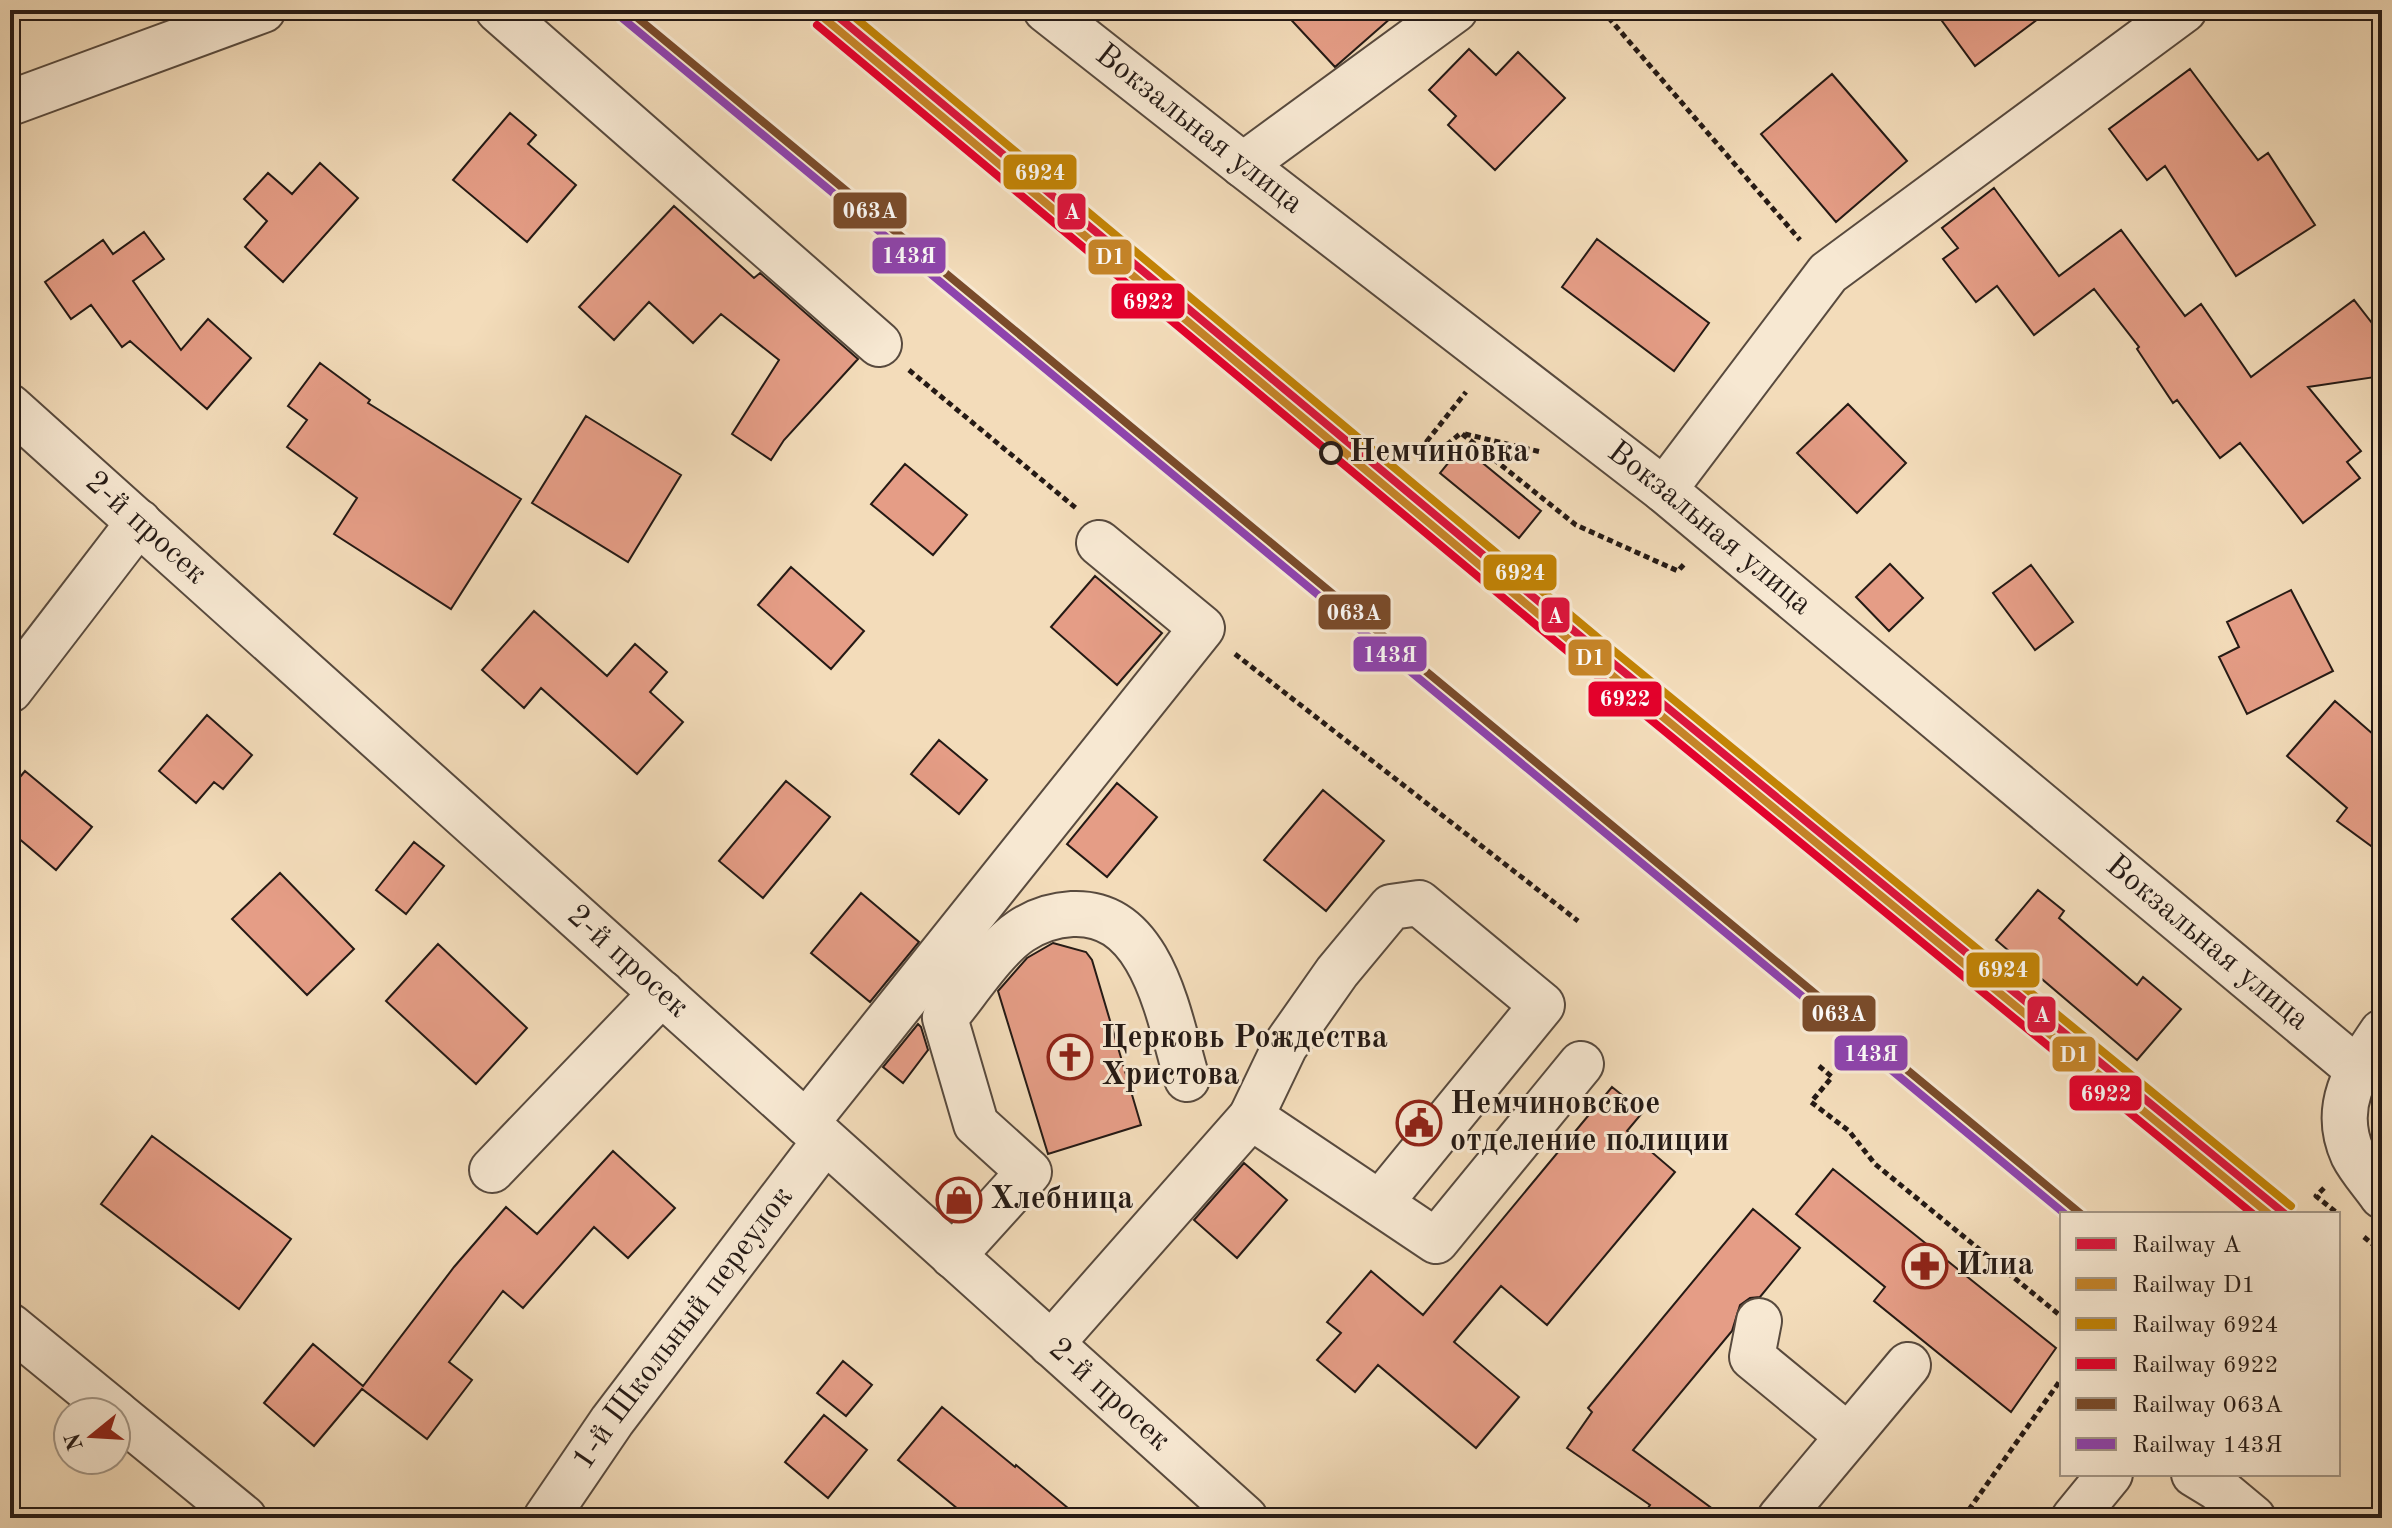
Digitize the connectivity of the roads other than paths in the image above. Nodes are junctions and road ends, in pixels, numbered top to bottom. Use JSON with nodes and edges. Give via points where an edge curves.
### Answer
{"nodes":[{"id":1,"x":263,"y":10,"type":"edge"},
{"id":2,"x":498,"y":10,"type":"edge"},
{"id":3,"x":1046,"y":10,"type":"edge"},
{"id":4,"x":1455,"y":10,"type":"edge"},
{"id":5,"x":2184,"y":10,"type":"edge"},
{"id":6,"x":10,"y":103,"type":"edge"},
{"id":7,"x":1243,"y":165,"type":"junction"},
{"id":8,"x":879,"y":344,"type":"road end"},
{"id":9,"x":10,"y":407,"type":"edge"},
{"id":10,"x":1664,"y":490,"type":"junction"},
{"id":11,"x":139,"y":522,"type":"junction"},
{"id":12,"x":1099,"y":543,"type":"road end"},
{"id":13,"x":10,"y":690,"type":"edge"},
{"id":14,"x":662,"y":993,"type":"junction"},
{"id":15,"x":2382,"y":1032,"type":"edge"},
{"id":16,"x":1581,"y":1064,"type":"dead end"},
{"id":17,"x":2357,"y":1069,"type":"junction"},
{"id":18,"x":1187,"y":1079,"type":"dead end"},
{"id":19,"x":1251,"y":1117,"type":"junction"},
{"id":20,"x":816,"y":1132,"type":"junction"},
{"id":21,"x":492,"y":1170,"type":"dead end"},
{"id":22,"x":2382,"y":1196,"type":"edge"},
{"id":23,"x":1380,"y":1203,"type":"junction"},
{"id":24,"x":953,"y":1256,"type":"junction"},
{"id":25,"x":1759,"y":1321,"type":"dead end"},
{"id":26,"x":10,"y":1326,"type":"edge"},
{"id":27,"x":1051,"y":1344,"type":"junction"},
{"id":28,"x":1908,"y":1365,"type":"dead end"},
{"id":29,"x":96,"y":1396,"type":"edge"},
{"id":30,"x":132,"y":1425,"type":"edge"},
{"id":31,"x":1848,"y":1436,"type":"junction"},
{"id":32,"x":2108,"y":1476,"type":"edge"},
{"id":33,"x":2197,"y":1476,"type":"edge"},
{"id":34,"x":244,"y":1518,"type":"edge"},
{"id":35,"x":546,"y":1518,"type":"edge"},
{"id":36,"x":1245,"y":1518,"type":"edge"},
{"id":37,"x":1780,"y":1518,"type":"edge"},
{"id":38,"x":2074,"y":1518,"type":"edge"},
{"id":39,"x":2253,"y":1518,"type":"edge"}],
"edges":[{"from":1,"to":6,"type":"street"},
{"from":2,"to":8,"type":"street"},
{"from":3,"to":7,"type":"street","name":"Вокзальная улица"},
{"from":4,"to":7,"type":"street"},
{"from":5,"to":10,"type":"street","via":[[1828,273]]},
{"from":7,"to":10,"type":"street","name":"Вокзальная улица"},
{"from":9,"to":11,"type":"street","name":"2-й просек"},
{"from":10,"to":17,"type":"street","name":"Вокзальная улица"},
{"from":11,"to":13,"type":"street"},
{"from":11,"to":14,"type":"street","name":"2-й просек"},
{"from":12,"to":20,"type":"street","name":"1-й Школьный переулок","via":[[1202,628]]},
{"from":14,"to":20,"type":"street","name":"2-й просек"},
{"from":14,"to":21,"type":"street"},
{"from":15,"to":17,"type":"street"},
{"from":16,"to":23,"type":"street","via":[[1436,1241]]},
{"from":17,"to":22,"type":"street","via":[[2347,1094],[2346,1129],[2353,1155]]},
{"from":18,"to":24,"type":"street","via":[[1155,974],[1125,930],[1084,914],[1061,915],[1020,931],[945,1018],[976,1124],[1029,1172]]},
{"from":19,"to":23,"type":"street"},
{"from":19,"to":23,"type":"street","via":[[1285,1046],[1337,972],[1391,907],[1419,903],[1542,1005]]},
{"from":19,"to":27,"type":"street"},
{"from":20,"to":24,"type":"street","name":"2-й просек"},
{"from":20,"to":35,"type":"street","name":"1-й Школьный переулок"},
{"from":24,"to":27,"type":"street","name":"2-й просек"},
{"from":25,"to":31,"type":"street","via":[[1752,1357]]},
{"from":26,"to":29,"type":"street"},
{"from":27,"to":36,"type":"street","name":"2-й просек"},
{"from":28,"to":31,"type":"street"},
{"from":30,"to":34,"type":"street"},
{"from":31,"to":37,"type":"street"},
{"from":32,"to":38,"type":"street"},
{"from":33,"to":39,"type":"street"}]}
